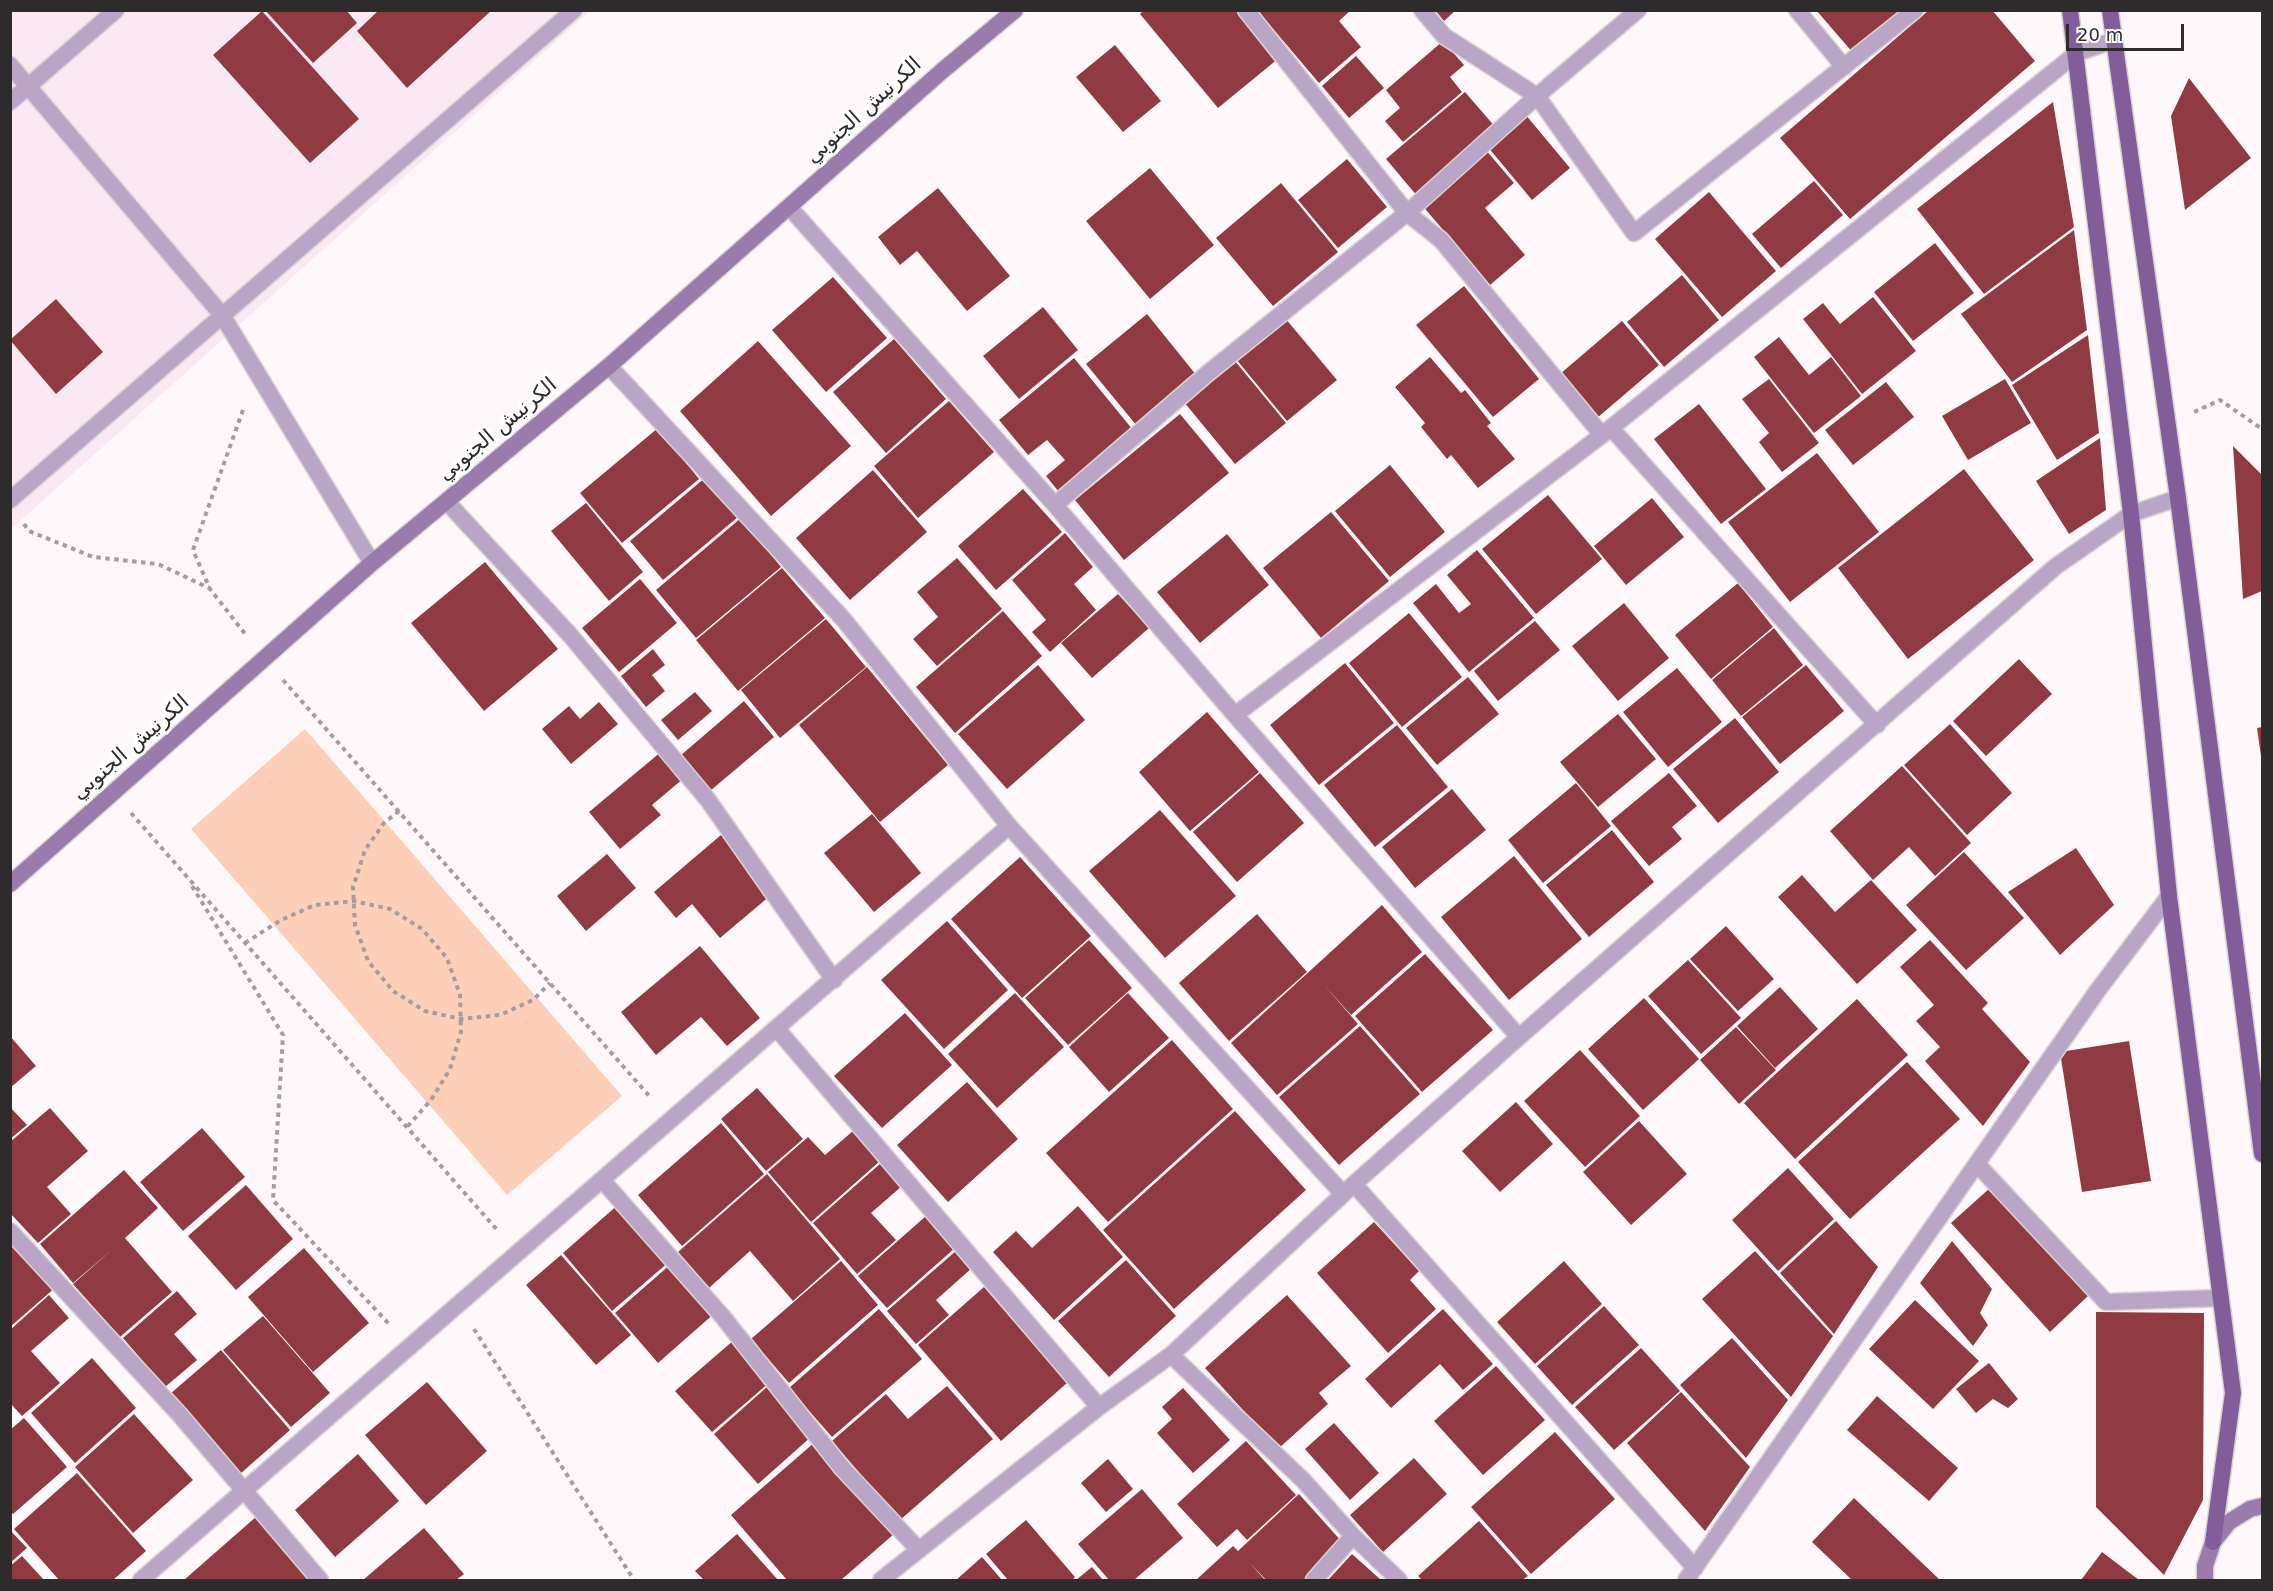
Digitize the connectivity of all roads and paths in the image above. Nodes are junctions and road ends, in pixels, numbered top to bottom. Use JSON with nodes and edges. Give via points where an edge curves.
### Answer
{"nodes":[{"id":1,"x":116,"y":10,"type":"edge"},
{"id":2,"x":574,"y":10,"type":"edge"},
{"id":3,"x":1015,"y":10,"type":"edge"},
{"id":4,"x":1246,"y":10,"type":"edge"},
{"id":5,"x":1422,"y":10,"type":"edge"},
{"id":6,"x":1638,"y":10,"type":"edge"},
{"id":7,"x":1797,"y":10,"type":"edge"},
{"id":8,"x":1915,"y":10,"type":"edge"},
{"id":9,"x":2070,"y":10,"type":"edge"},
{"id":10,"x":2110,"y":10,"type":"edge"},
{"id":11,"x":2115,"y":40,"type":"junction"},
{"id":12,"x":2078,"y":53,"type":"junction"},
{"id":13,"x":10,"y":65,"type":"edge"},
{"id":14,"x":1844,"y":67,"type":"junction"},
{"id":15,"x":29,"y":86,"type":"junction"},
{"id":16,"x":1537,"y":96,"type":"junction"},
{"id":17,"x":10,"y":102,"type":"edge"},
{"id":18,"x":790,"y":208,"type":"junction"},
{"id":19,"x":1407,"y":213,"type":"junction"},
{"id":20,"x":222,"y":315,"type":"junction"},
{"id":21,"x":609,"y":366,"type":"junction"},
{"id":22,"x":241,"y":401,"type":"dead end"},
{"id":23,"x":2168,"y":423,"type":"junction"},
{"id":24,"x":2262,"y":429,"type":"edge"},
{"id":25,"x":1606,"y":431,"type":"junction"},
{"id":26,"x":2178,"y":498,"type":"junction"},
{"id":27,"x":447,"y":502,"type":"junction"},
{"id":28,"x":1055,"y":505,"type":"junction"},
{"id":29,"x":14,"y":508,"type":"edge"},
{"id":30,"x":2131,"y":514,"type":"junction"},
{"id":31,"x":372,"y":563,"type":"junction"},
{"id":32,"x":210,"y":588,"type":"junction"},
{"id":33,"x":265,"y":660,"type":"junction"},
{"id":34,"x":1235,"y":715,"type":"junction"},
{"id":35,"x":1877,"y":725,"type":"junction"},
{"id":36,"x":113,"y":794,"type":"junction"},
{"id":37,"x":399,"y":811,"type":"junction"},
{"id":38,"x":1009,"y":826,"type":"junction"},
{"id":39,"x":185,"y":875,"type":"junction"},
{"id":40,"x":10,"y":884,"type":"edge"},
{"id":41,"x":2169,"y":896,"type":"junction"},
{"id":42,"x":354,"y":901,"type":"junction"},
{"id":43,"x":245,"y":943,"type":"junction"},
{"id":44,"x":834,"y":980,"type":"junction"},
{"id":45,"x":550,"y":983,"type":"junction"},
{"id":46,"x":461,"y":1019,"type":"junction"},
{"id":47,"x":778,"y":1030,"type":"junction"},
{"id":48,"x":1519,"y":1036,"type":"junction"},
{"id":49,"x":671,"y":1121,"type":"junction"},
{"id":50,"x":407,"y":1127,"type":"junction"},
{"id":51,"x":2262,"y":1154,"type":"edge"},
{"id":52,"x":1977,"y":1164,"type":"junction"},
{"id":53,"x":602,"y":1180,"type":"junction"},
{"id":54,"x":1349,"y":1189,"type":"junction"},
{"id":55,"x":10,"y":1231,"type":"edge"},
{"id":56,"x":519,"y":1254,"type":"junction"},
{"id":57,"x":2221,"y":1298,"type":"junction"},
{"id":58,"x":459,"y":1306,"type":"junction"},
{"id":59,"x":411,"y":1347,"type":"junction"},
{"id":60,"x":1172,"y":1355,"type":"junction"},
{"id":61,"x":1099,"y":1407,"type":"junction"},
{"id":62,"x":245,"y":1491,"type":"junction"},
{"id":63,"x":2262,"y":1506,"type":"edge"},
{"id":64,"x":1353,"y":1536,"type":"junction"},
{"id":65,"x":2213,"y":1542,"type":"junction"},
{"id":66,"x":919,"y":1550,"type":"junction"},
{"id":67,"x":2205,"y":1573,"type":"edge"},
{"id":68,"x":1691,"y":1574,"type":"edge"},
{"id":69,"x":141,"y":1581,"type":"edge"},
{"id":70,"x":320,"y":1581,"type":"edge"},
{"id":71,"x":634,"y":1581,"type":"edge"},
{"id":72,"x":881,"y":1581,"type":"edge"},
{"id":73,"x":1314,"y":1581,"type":"edge"},
{"id":74,"x":1399,"y":1581,"type":"edge"},
{"id":75,"x":2195,"y":1581,"type":"edge"}],
"edges":[{"from":1,"to":15,"type":"street"},
{"from":2,"to":20,"type":"street"},
{"from":3,"to":18,"type":"main road","name":"الكرنيش الجنوبي"},
{"from":4,"to":19,"type":"street"},
{"from":5,"to":16,"type":"street","via":[[1444,36]]},
{"from":6,"to":16,"type":"street"},
{"from":7,"to":14,"type":"street"},
{"from":8,"to":14,"type":"street"},
{"from":9,"to":12,"type":"main road"},
{"from":10,"to":11,"type":"main road"},
{"from":11,"to":12,"type":"street"},
{"from":11,"to":23,"type":"main road"},
{"from":12,"to":25,"type":"street"},
{"from":12,"to":30,"type":"main road"},
{"from":13,"to":15,"type":"street"},
{"from":14,"to":16,"type":"street","via":[[1634,233]]},
{"from":15,"to":17,"type":"street"},
{"from":15,"to":20,"type":"street"},
{"from":16,"to":19,"type":"street"},
{"from":18,"to":21,"type":"main road","name":"الكرنيش الجنوبي"},
{"from":18,"to":28,"type":"street"},
{"from":19,"to":25,"type":"street","via":[[1441,240]]},
{"from":19,"to":28,"type":"street","via":[[1208,373]]},
{"from":20,"to":29,"type":"street"},
{"from":20,"to":31,"type":"street"},
{"from":21,"to":27,"type":"main road","name":"الكرنيش الجنوبي"},
{"from":21,"to":38,"type":"street","via":[[844,620]]},
{"from":22,"to":32,"type":"path","via":[[243,412],[193,550]]},
{"from":23,"to":24,"type":"path","via":[[2220,400]]},
{"from":23,"to":26,"type":"main road"},
{"from":25,"to":34,"type":"street"},
{"from":25,"to":35,"type":"street"},
{"from":26,"to":30,"type":"street"},
{"from":26,"to":51,"type":"main road"},
{"from":27,"to":31,"type":"main road","name":"الكرنيش الجنوبي"},
{"from":27,"to":44,"type":"street","via":[[570,635],[708,800]]},
{"from":28,"to":34,"type":"street"},
{"from":29,"to":32,"type":"path","via":[[29,531],[93,557],[158,564]]},
{"from":30,"to":35,"type":"street","via":[[2055,567]]},
{"from":30,"to":41,"type":"main road"},
{"from":31,"to":33,"type":"main road","name":"الكرنيش الجنوبي"},
{"from":32,"to":33,"type":"path"},
{"from":33,"to":36,"type":"main road","name":"الكرنيش الجنوبي"},
{"from":33,"to":37,"type":"path"},
{"from":34,"to":48,"type":"street"},
{"from":35,"to":48,"type":"street"},
{"from":36,"to":39,"type":"path"},
{"from":36,"to":40,"type":"main road","name":"الكرنيش الجنوبي"},
{"from":37,"to":42,"type":"path","via":[[365,850],[353,887]]},
{"from":37,"to":45,"type":"path"},
{"from":38,"to":44,"type":"street"},
{"from":38,"to":54,"type":"street"},
{"from":39,"to":43,"type":"path"},
{"from":39,"to":59,"type":"path","via":[[283,1035],[273,1200]]},
{"from":41,"to":52,"type":"street"},
{"from":41,"to":57,"type":"main road"},
{"from":42,"to":43,"type":"path","via":[[315,905],[281,920]]},
{"from":42,"to":46,"type":"path","via":[[355,925],[368,961],[393,991],[425,1011]]},
{"from":42,"to":46,"type":"path","via":[[390,909],[422,929],[447,958],[460,994]]},
{"from":43,"to":50,"type":"path"},
{"from":44,"to":47,"type":"street"},
{"from":45,"to":46,"type":"path","via":[[533,1000],[500,1015]]},
{"from":45,"to":49,"type":"path"},
{"from":46,"to":50,"type":"path","via":[[450,1069],[431,1100]]},
{"from":47,"to":49,"type":"street"},
{"from":47,"to":61,"type":"street"},
{"from":48,"to":54,"type":"street"},
{"from":49,"to":53,"type":"street"},
{"from":50,"to":56,"type":"path"},
{"from":52,"to":57,"type":"street","via":[[2106,1302]]},
{"from":52,"to":68,"type":"street"},
{"from":53,"to":56,"type":"street"},
{"from":53,"to":66,"type":"street","via":[[723,1317],[842,1468]]},
{"from":54,"to":60,"type":"street"},
{"from":54,"to":68,"type":"street"},
{"from":55,"to":62,"type":"street"},
{"from":56,"to":58,"type":"street"},
{"from":57,"to":65,"type":"main road","via":[[2233,1393]]},
{"from":58,"to":59,"type":"street"},
{"from":58,"to":71,"type":"path"},
{"from":59,"to":62,"type":"street"},
{"from":60,"to":61,"type":"street"},
{"from":60,"to":64,"type":"street","via":[[1303,1480]]},
{"from":61,"to":66,"type":"street"},
{"from":62,"to":69,"type":"street"},
{"from":62,"to":70,"type":"street"},
{"from":63,"to":65,"type":"main road","via":[[2229,1522]]},
{"from":64,"to":73,"type":"street"},
{"from":64,"to":74,"type":"street"},
{"from":65,"to":67,"type":"main road"},
{"from":66,"to":72,"type":"street"},
{"from":67,"to":75,"type":"main road"}]}
